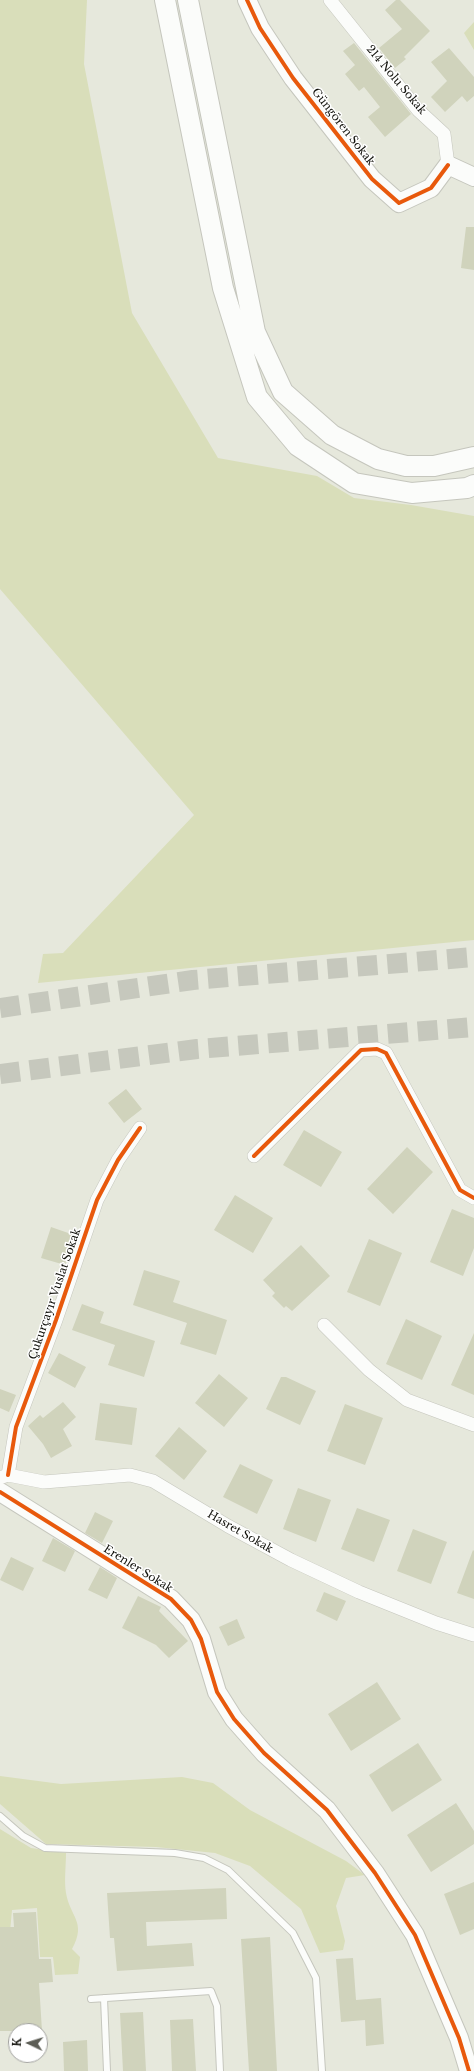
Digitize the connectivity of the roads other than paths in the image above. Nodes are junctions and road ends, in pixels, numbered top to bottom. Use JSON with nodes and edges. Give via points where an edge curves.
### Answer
{"nodes":[{"id":1,"x":165,"y":0,"type":"edge"},
{"id":2,"x":188,"y":0,"type":"edge"},
{"id":3,"x":247,"y":0,"type":"edge"},
{"id":4,"x":330,"y":0,"type":"edge"},
{"id":5,"x":448,"y":164,"type":"junction"},
{"id":6,"x":474,"y":177,"type":"edge"},
{"id":7,"x":474,"y":457,"type":"edge"},
{"id":8,"x":474,"y":485,"type":"edge"},
{"id":9,"x":140,"y":1128,"type":"dead end"},
{"id":10,"x":254,"y":1156,"type":"dead end"},
{"id":11,"x":474,"y":1198,"type":"edge"},
{"id":12,"x":324,"y":1325,"type":"dead end"},
{"id":13,"x":474,"y":1425,"type":"edge"},
{"id":14,"x":4,"y":1476,"type":"edge"},
{"id":15,"x":0,"y":1492,"type":"edge"},
{"id":16,"x":474,"y":1635,"type":"edge"},
{"id":17,"x":0,"y":1816,"type":"edge"},
{"id":18,"x":104,"y":1998,"type":"junction"},
{"id":19,"x":91,"y":1999,"type":"dead end"},
{"id":20,"x":106,"y":2071,"type":"edge"},
{"id":21,"x":220,"y":2071,"type":"edge"},
{"id":22,"x":322,"y":2071,"type":"edge"},
{"id":23,"x":469,"y":2071,"type":"edge"}],
"edges":[{"from":1,"to":8,"type":"main road","via":[[223,288],[257,397],[298,446],[354,483],[412,493],[467,488]]},
{"from":2,"to":7,"type":"main road","via":[[255,332],[283,392],[332,435],[378,459],[406,466],[434,466]]},
{"from":3,"to":5,"type":"street","name":"Güngören Sokak","via":[[260,28],[293,78],[372,178],[399,203],[431,188]]},
{"from":4,"to":5,"type":"street","name":"214 Nolu Sokak","via":[[418,110],[444,134]]},
{"from":5,"to":6,"type":"street"},
{"from":9,"to":14,"type":"street","name":"Çukurçayır Vuslat Sokak","via":[[118,1160],[97,1200],[16,1427]]},
{"from":10,"to":11,"type":"street","via":[[361,1050],[377,1049],[386,1054],[460,1190]]},
{"from":12,"to":13,"type":"street","via":[[369,1370],[407,1400]]},
{"from":14,"to":16,"type":"street","name":"Hasret Sokak","via":[[44,1482],[130,1474],[153,1481],[291,1560],[359,1592]]},
{"from":15,"to":23,"type":"street","name":"Erenler Sokak","via":[[136,1576],[176,1604],[191,1620],[201,1639],[217,1692],[234,1719],[284,1771],[327,1810],[375,1873],[415,1935],[459,2038]]},
{"from":17,"to":22,"type":"lane","via":[[22,1836],[45,1848],[175,1853],[204,1858],[228,1870],[292,1933],[316,1978]]},
{"from":18,"to":19,"type":"lane"},
{"from":18,"to":20,"type":"lane"},
{"from":18,"to":21,"type":"lane","via":[[211,1991],[217,2006]]}]}
